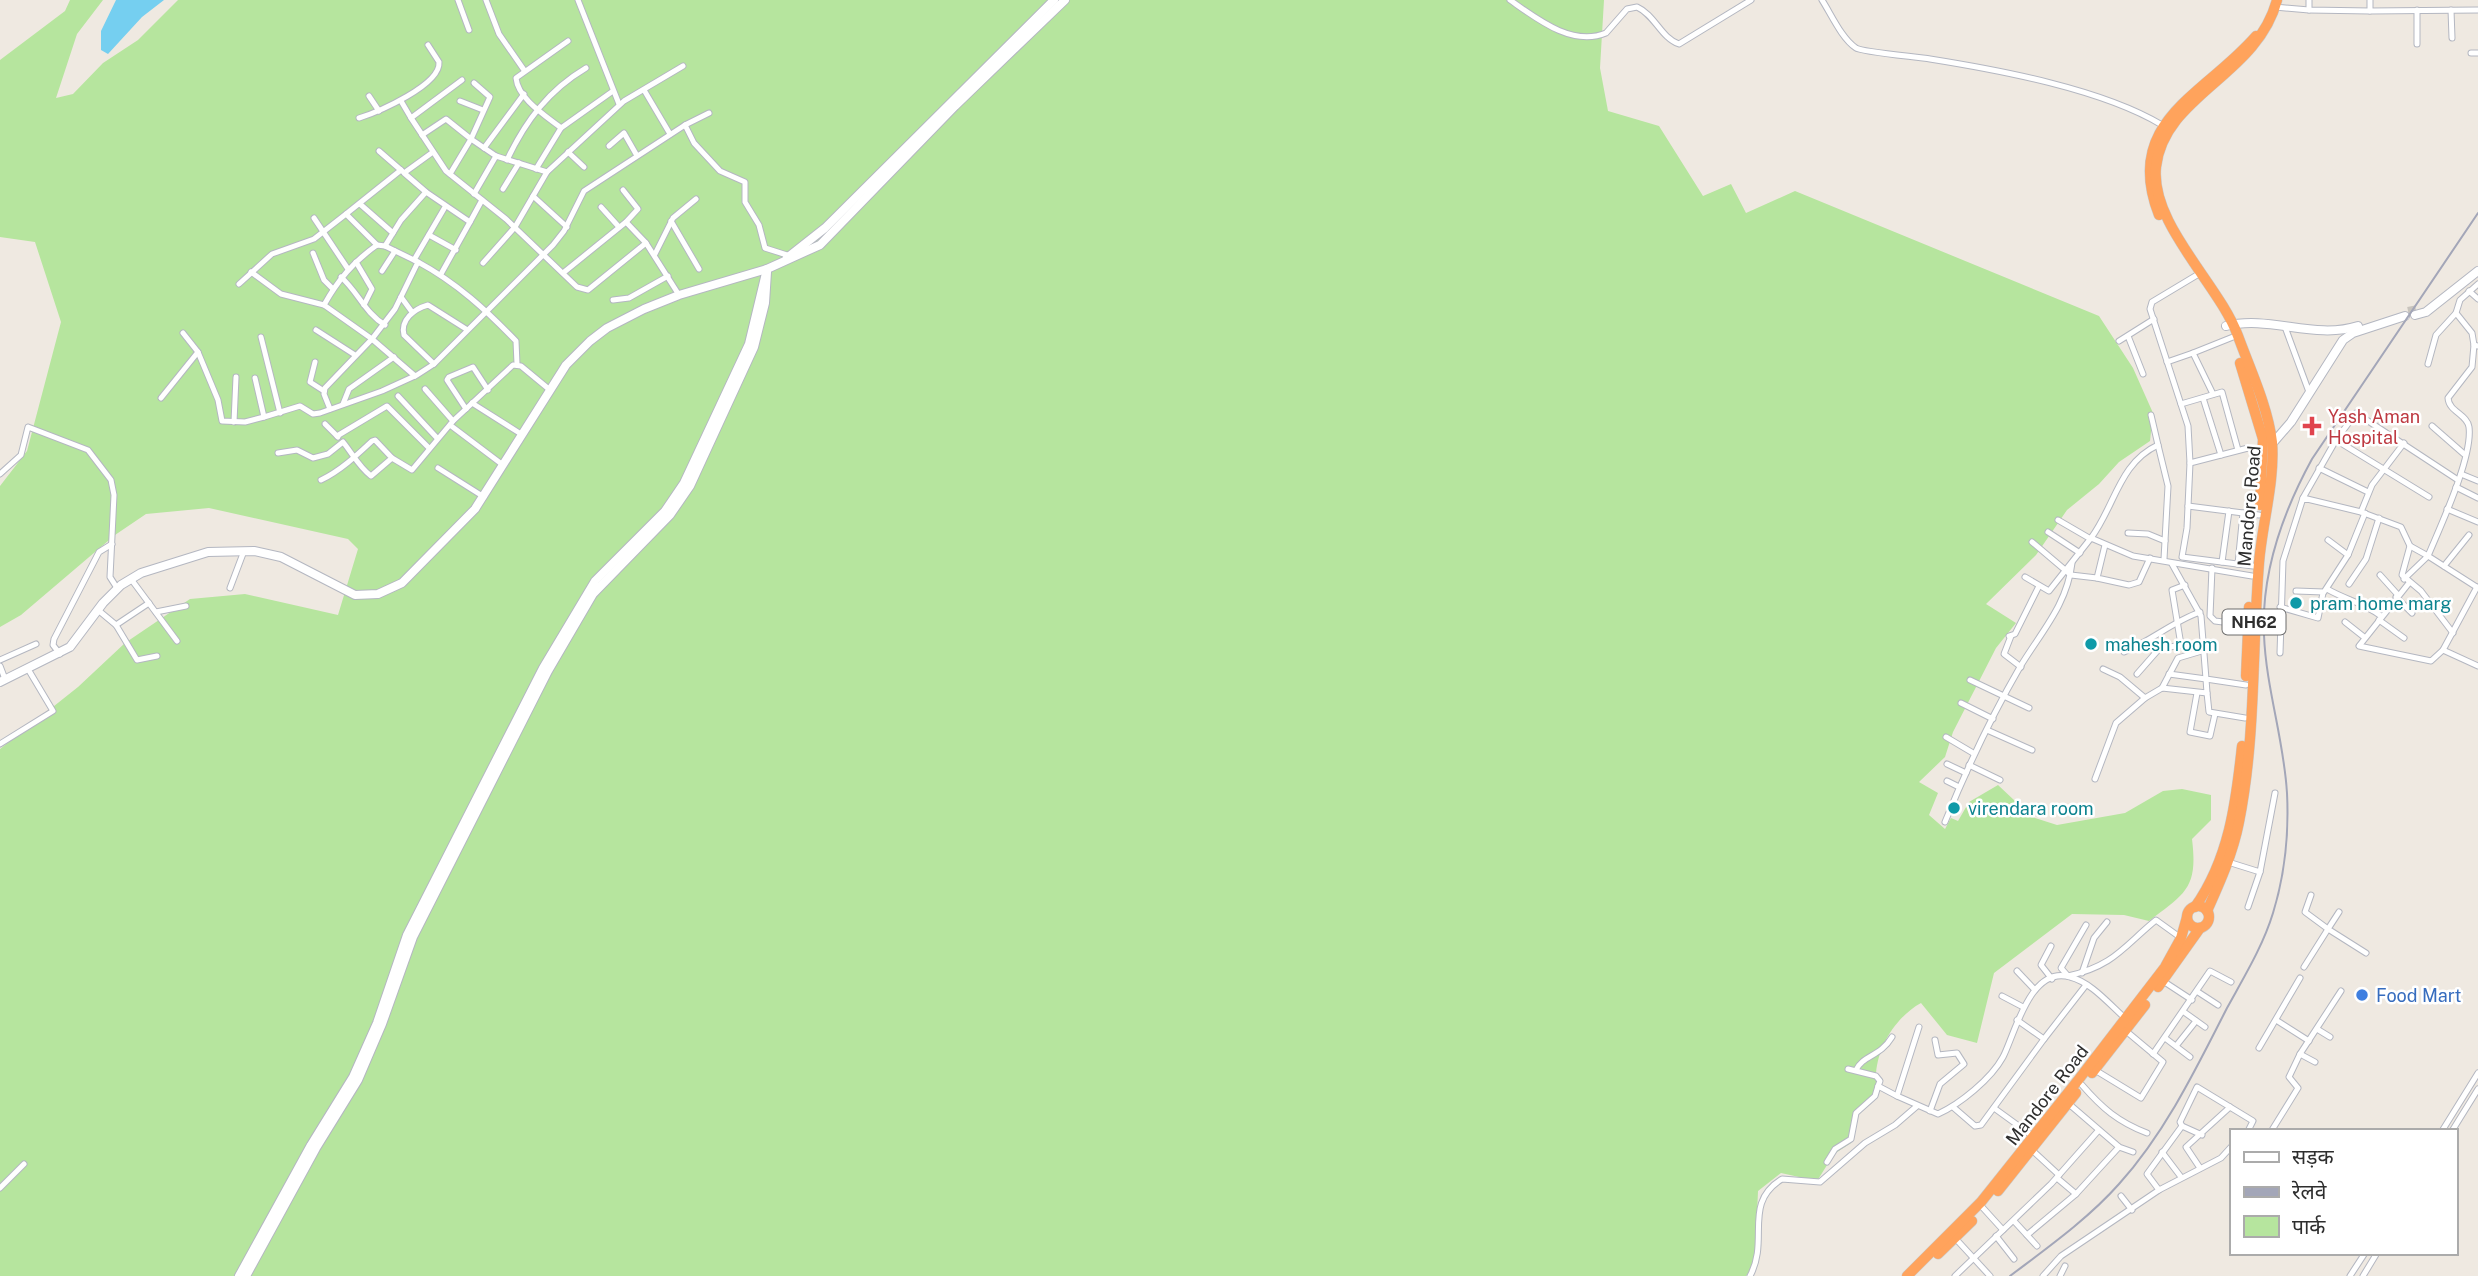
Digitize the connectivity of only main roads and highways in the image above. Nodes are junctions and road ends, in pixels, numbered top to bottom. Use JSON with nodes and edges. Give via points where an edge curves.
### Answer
{"nodes":[{"id":1,"x":1054,"y":0,"type":"edge"},
{"id":2,"x":1065,"y":0,"type":"edge"},
{"id":3,"x":2274,"y":2,"type":"edge"},
{"id":4,"x":782,"y":263,"type":"junction"},
{"id":5,"x":767,"y":269,"type":"junction"},
{"id":6,"x":2478,"y":271,"type":"edge"},
{"id":7,"x":2412,"y":313,"type":"junction"},
{"id":8,"x":2229,"y":325,"type":"junction"},
{"id":9,"x":2234,"y":336,"type":"junction"},
{"id":10,"x":2272,"y":444,"type":"junction"},
{"id":11,"x":3,"y":680,"type":"edge"},
{"id":12,"x":2195,"y":906,"type":"junction"},
{"id":13,"x":2207,"y":912,"type":"junction"},
{"id":14,"x":2187,"y":917,"type":"junction"},
{"id":15,"x":2200,"y":928,"type":"junction"},
{"id":16,"x":2035,"y":1142,"type":"junction"},
{"id":17,"x":239,"y":1276,"type":"edge"},
{"id":18,"x":246,"y":1276,"type":"edge"},
{"id":19,"x":1907,"y":1276,"type":"edge"},
{"id":20,"x":1916,"y":1276,"type":"edge"}],
"edges":[{"from":1,"to":4,"type":"main road","via":[[825,228]]},
{"from":2,"to":4,"type":"main road","via":[[829,237],[811,252]]},
{"from":3,"to":8,"type":"highway","name":"Mandore Road","number":"NH62","via":[[2252,50],[2168,128],[2156,167],[2167,216]]},
{"from":3,"to":8,"type":"highway","name":"Mandore Road","number":"NH62","via":[[2255,36],[2162,125],[2150,166],[2151,190],[2161,219]]},
{"from":4,"to":5,"type":"main road"},
{"from":5,"to":11,"type":"main road","via":[[679,295],[607,328],[576,354],[484,497],[396,587],[378,594],[347,593],[281,557],[208,552],[131,579],[117,588],[70,647]]},
{"from":5,"to":17,"type":"main road","via":[[749,344],[684,483],[665,511],[595,581],[543,668],[407,935],[353,1077]]},
{"from":5,"to":18,"type":"main road","via":[[765,303],[754,347],[690,486],[670,515],[593,594],[548,671],[413,937],[358,1080]]},
{"from":6,"to":7,"type":"main road","via":[[2431,306]]},
{"from":7,"to":8,"type":"main road","via":[[2333,332]]},
{"from":7,"to":10,"type":"main road","via":[[2346,337]]},
{"from":8,"to":9,"type":"highway","name":"Mandore Road","number":"NH62"},
{"from":9,"to":10,"type":"highway","name":"Mandore Road","number":"NH62"},
{"from":9,"to":12,"type":"highway","name":"Mandore Road","number":"NH62","via":[[2265,461],[2247,625],[2245,718],[2229,835],[2216,872]]},
{"from":10,"to":13,"type":"highway","name":"Mandore Road","number":"NH62","via":[[2259,559],[2245,787],[2228,862]]},
{"from":12,"to":13,"type":"highway"},
{"from":12,"to":14,"type":"highway","number":"NH62"},
{"from":13,"to":15,"type":"highway","number":"NH62","via":[[2208,921]]},
{"from":14,"to":15,"type":"highway","via":[[2191,925]]},
{"from":14,"to":16,"type":"highway","name":"Mandore Road","number":"NH62","via":[[2181,937],[2154,982]]},
{"from":15,"to":16,"type":"highway","name":"Mandore Road","number":"NH62","via":[[2126,1031]]},
{"from":16,"to":19,"type":"highway","name":"Mandore Road","number":"NH62"},
{"from":16,"to":20,"type":"highway","name":"Mandore Road","number":"NH62","via":[[1983,1209]]}]}
